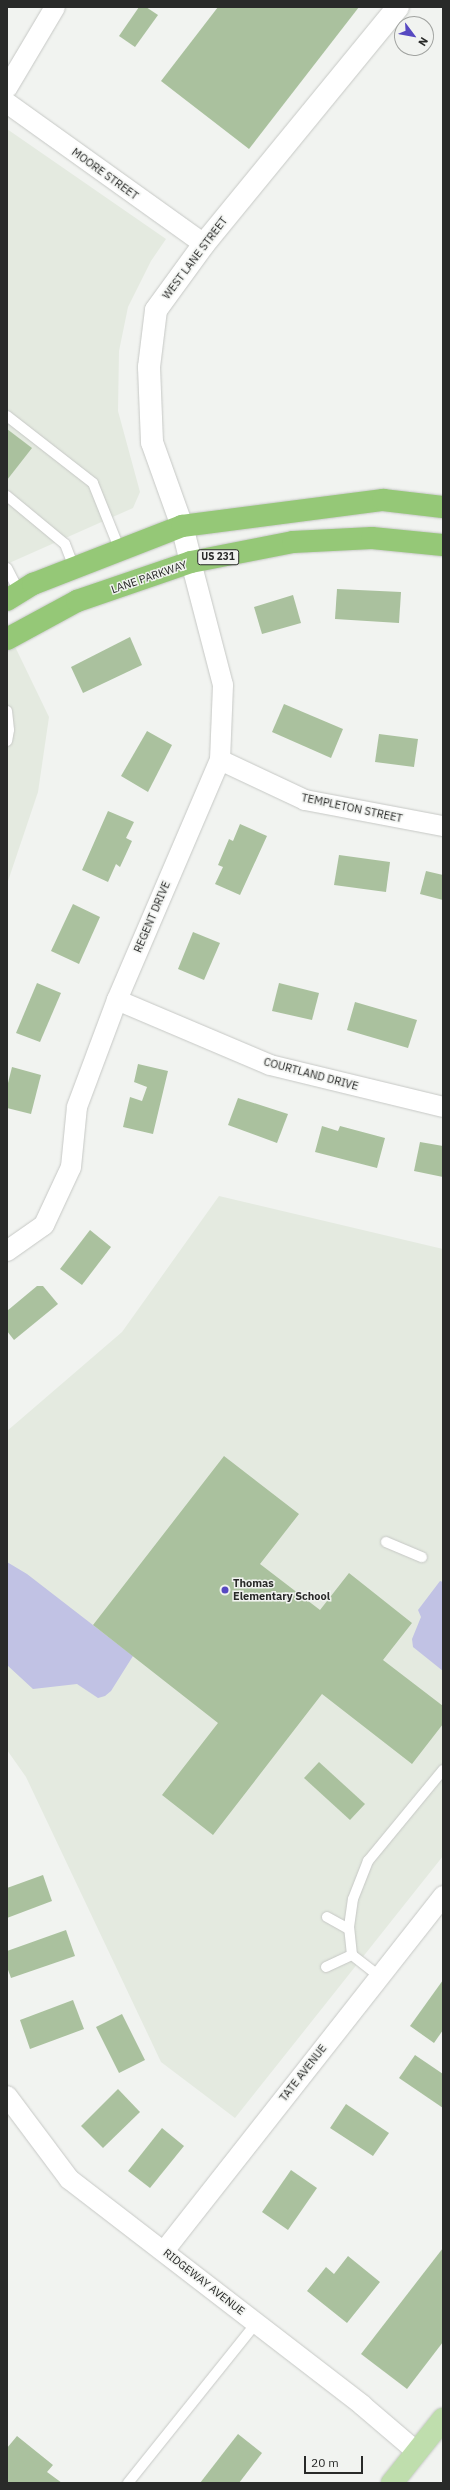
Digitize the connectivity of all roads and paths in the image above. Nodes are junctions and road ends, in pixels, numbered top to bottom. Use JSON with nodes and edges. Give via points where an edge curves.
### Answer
{"nodes":[{"id":1,"x":54,"y":7,"type":"edge"},
{"id":2,"x":398,"y":7,"type":"edge"},
{"id":3,"x":7,"y":88,"type":"edge"},
{"id":4,"x":7,"y":103,"type":"edge"},
{"id":5,"x":204,"y":244,"type":"junction"},
{"id":6,"x":7,"y":416,"type":"edge"},
{"id":7,"x":7,"y":496,"type":"edge"},
{"id":8,"x":443,"y":507,"type":"edge"},
{"id":9,"x":182,"y":526,"type":"junction"},
{"id":10,"x":443,"y":544,"type":"edge"},
{"id":11,"x":120,"y":550,"type":"junction"},
{"id":12,"x":191,"y":562,"type":"junction"},
{"id":13,"x":7,"y":568,"type":"edge"},
{"id":14,"x":74,"y":568,"type":"junction"},
{"id":15,"x":13,"y":596,"type":"edge"},
{"id":16,"x":7,"y":639,"type":"edge"},
{"id":17,"x":7,"y":711,"type":"edge"},
{"id":18,"x":7,"y":741,"type":"edge"},
{"id":19,"x":220,"y":760,"type":"junction"},
{"id":20,"x":443,"y":826,"type":"edge"},
{"id":21,"x":117,"y":1000,"type":"junction"},
{"id":22,"x":443,"y":1107,"type":"edge"},
{"id":23,"x":7,"y":1251,"type":"edge"},
{"id":24,"x":386,"y":1542,"type":"dead end"},
{"id":25,"x":422,"y":1557,"type":"dead end"},
{"id":26,"x":443,"y":1770,"type":"edge"},
{"id":27,"x":443,"y":1896,"type":"edge"},
{"id":28,"x":327,"y":1917,"type":"dead end"},
{"id":29,"x":349,"y":1929,"type":"junction"},
{"id":30,"x":352,"y":1955,"type":"junction"},
{"id":31,"x":326,"y":1967,"type":"dead end"},
{"id":32,"x":379,"y":1976,"type":"junction"},
{"id":33,"x":7,"y":2096,"type":"edge"},
{"id":34,"x":164,"y":2251,"type":"junction"},
{"id":35,"x":256,"y":2323,"type":"junction"},
{"id":36,"x":443,"y":2419,"type":"edge"},
{"id":37,"x":417,"y":2452,"type":"junction"},
{"id":38,"x":128,"y":2483,"type":"edge"},
{"id":39,"x":392,"y":2483,"type":"edge"}],
"edges":[{"from":1,"to":3,"type":"street"},
{"from":2,"to":5,"type":"street","name":"WEST LANE STREET"},
{"from":4,"to":5,"type":"street","name":"MOORE STREET"},
{"from":5,"to":9,"type":"street","name":"WEST LANE STREET","via":[[156,310],[149,367],[152,442]]},
{"from":6,"to":11,"type":"lane","via":[[92,483]]},
{"from":7,"to":14,"type":"lane","via":[[66,544]]},
{"from":8,"to":9,"type":"highway","via":[[383,500]]},
{"from":9,"to":11,"type":"highway"},
{"from":9,"to":12,"type":"street","name":"WEST LANE STREET"},
{"from":10,"to":12,"type":"highway","name":"LANE PARKWAY","number":"US 231","via":[[372,538],[293,542]]},
{"from":11,"to":14,"type":"highway"},
{"from":12,"to":16,"type":"highway","name":"LANE PARKWAY","number":"US 231","via":[[77,602]]},
{"from":12,"to":19,"type":"street","name":"REGENT DRIVE","via":[[223,685]]},
{"from":13,"to":15,"type":"lane"},
{"from":14,"to":15,"type":"highway","via":[[33,584]]},
{"from":17,"to":18,"type":"lane"},
{"from":19,"to":20,"type":"street","name":"TEMPLETON STREET","via":[[305,800]]},
{"from":19,"to":21,"type":"street","name":"REGENT DRIVE"},
{"from":21,"to":22,"type":"street","name":"COURTLAND DRIVE","via":[[270,1065]]},
{"from":21,"to":23,"type":"street","name":"REGENT DRIVE","via":[[77,1107],[71,1167],[44,1225]]},
{"from":24,"to":25,"type":"lane"},
{"from":26,"to":29,"type":"lane","via":[[368,1862],[353,1899]]},
{"from":27,"to":32,"type":"street","name":"TATE AVENUE"},
{"from":28,"to":29,"type":"lane"},
{"from":29,"to":30,"type":"lane"},
{"from":30,"to":31,"type":"lane"},
{"from":30,"to":32,"type":"lane"},
{"from":32,"to":34,"type":"street","name":"TATE AVENUE"},
{"from":33,"to":34,"type":"street","name":"RIDGEWAY AVENUE","via":[[69,2179]]},
{"from":34,"to":35,"type":"street","name":"RIDGEWAY AVENUE"},
{"from":35,"to":37,"type":"street","name":"RIDGEWAY AVENUE","via":[[362,2405]]},
{"from":35,"to":38,"type":"lane"},
{"from":36,"to":37,"type":"main road"},
{"from":37,"to":39,"type":"main road"}]}
